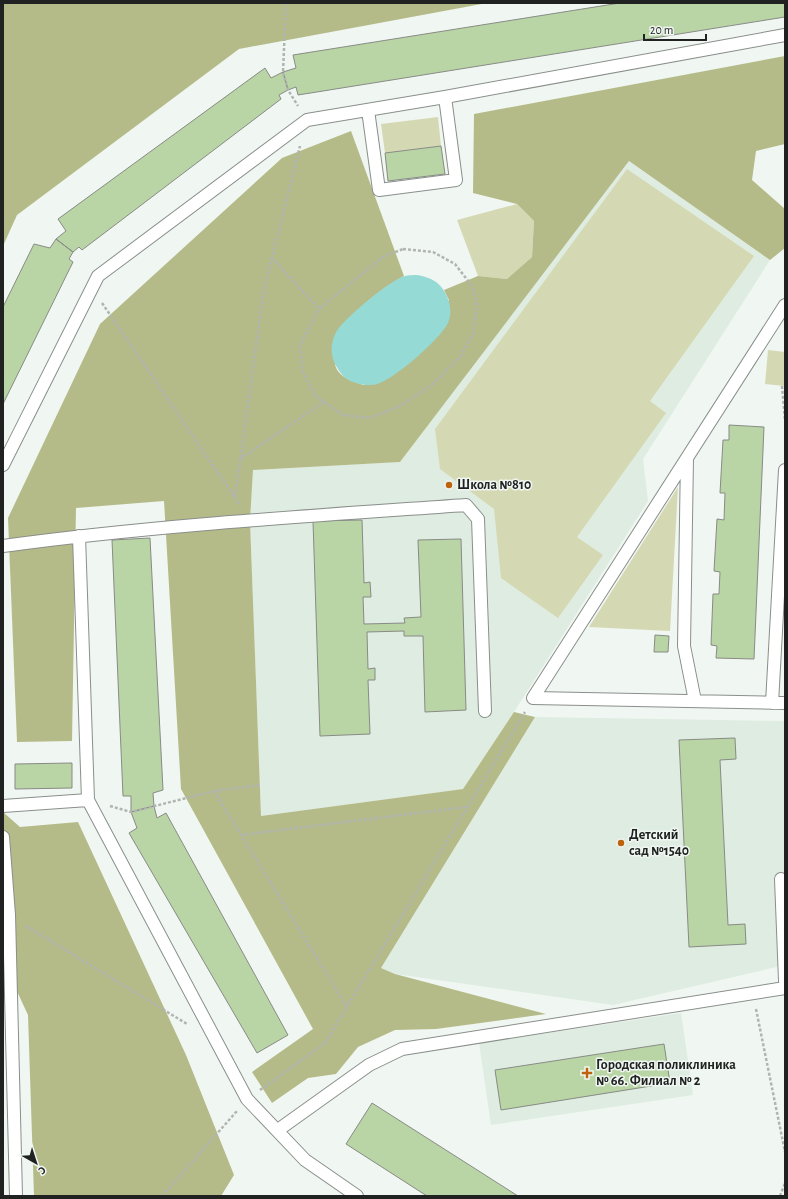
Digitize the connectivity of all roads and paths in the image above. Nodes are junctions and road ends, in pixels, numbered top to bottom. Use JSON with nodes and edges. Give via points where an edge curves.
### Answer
{"nodes":[{"id":1,"x":286,"y":3,"type":"edge"},
{"id":2,"x":785,"y":35,"type":"edge"},
{"id":3,"x":288,"y":90,"type":"dead end"},
{"id":4,"x":445,"y":97,"type":"junction"},
{"id":5,"x":368,"y":110,"type":"junction"},
{"id":6,"x":307,"y":120,"type":"junction"},
{"id":7,"x":272,"y":258,"type":"junction"},
{"id":8,"x":92,"y":288,"type":"junction"},
{"id":9,"x":785,"y":305,"type":"edge"},
{"id":10,"x":319,"y":309,"type":"junction"},
{"id":11,"x":782,"y":386,"type":"dead end"},
{"id":12,"x":324,"y":402,"type":"junction"},
{"id":13,"x":785,"y":420,"type":"edge"},
{"id":14,"x":687,"y":458,"type":"junction"},
{"id":15,"x":240,"y":459,"type":"junction"},
{"id":16,"x":3,"y":465,"type":"edge"},
{"id":17,"x":785,"y":470,"type":"edge"},
{"id":18,"x":235,"y":497,"type":"junction"},
{"id":19,"x":250,"y":521,"type":"junction"},
{"id":20,"x":79,"y":536,"type":"junction"},
{"id":21,"x":3,"y":546,"type":"edge"},
{"id":22,"x":533,"y":698,"type":"junction"},
{"id":23,"x":695,"y":701,"type":"junction"},
{"id":24,"x":772,"y":703,"type":"junction"},
{"id":25,"x":785,"y":703,"type":"edge"},
{"id":26,"x":485,"y":711,"type":"dead end"},
{"id":27,"x":260,"y":784,"type":"dead end"},
{"id":28,"x":214,"y":791,"type":"junction"},
{"id":29,"x":88,"y":800,"type":"junction"},
{"id":30,"x":3,"y":806,"type":"edge"},
{"id":31,"x":467,"y":807,"type":"junction"},
{"id":32,"x":131,"y":812,"type":"dead end"},
{"id":33,"x":240,"y":835,"type":"junction"},
{"id":34,"x":3,"y":837,"type":"edge"},
{"id":35,"x":781,"y":880,"type":"dead end"},
{"id":36,"x":9,"y":915,"type":"junction"},
{"id":37,"x":785,"y":981,"type":"edge"},
{"id":38,"x":785,"y":988,"type":"edge"},
{"id":39,"x":753,"y":993,"type":"junction"},
{"id":40,"x":347,"y":1007,"type":"junction"},
{"id":41,"x":209,"y":1025,"type":"junction"},
{"id":42,"x":247,"y":1098,"type":"junction"},
{"id":43,"x":278,"y":1130,"type":"junction"},
{"id":44,"x":785,"y":1152,"type":"edge"},
{"id":45,"x":785,"y":1183,"type":"edge"},
{"id":46,"x":16,"y":1196,"type":"edge"},
{"id":47,"x":162,"y":1196,"type":"edge"},
{"id":48,"x":357,"y":1196,"type":"edge"},
{"id":49,"x":780,"y":1196,"type":"edge"}],
"edges":[{"from":1,"to":3,"type":"path","via":[[283,72]]},
{"from":2,"to":4,"type":"lane"},
{"from":4,"to":5,"type":"lane"},
{"from":4,"to":5,"type":"lane","via":[[456,180],[379,190]]},
{"from":5,"to":6,"type":"lane"},
{"from":6,"to":7,"type":"path"},
{"from":6,"to":8,"type":"lane","via":[[98,276]]},
{"from":7,"to":10,"type":"path"},
{"from":7,"to":15,"type":"path","via":[[264,288]]},
{"from":8,"to":16,"type":"lane"},
{"from":8,"to":18,"type":"path"},
{"from":9,"to":14,"type":"lane"},
{"from":10,"to":12,"type":"path","via":[[300,345],[302,370],[315,396]]},
{"from":10,"to":12,"type":"path","via":[[383,257],[403,249],[433,252],[456,264],[472,286],[477,305],[473,334],[460,358],[434,383],[402,405],[370,418],[343,415]]},
{"from":11,"to":13,"type":"path"},
{"from":12,"to":15,"type":"path"},
{"from":14,"to":22,"type":"lane"},
{"from":14,"to":23,"type":"lane","via":[[684,646]]},
{"from":15,"to":18,"type":"path"},
{"from":17,"to":24,"type":"lane"},
{"from":18,"to":19,"type":"path"},
{"from":19,"to":20,"type":"lane"},
{"from":19,"to":26,"type":"lane","via":[[466,505],[478,519]]},
{"from":20,"to":21,"type":"lane"},
{"from":20,"to":29,"type":"lane"},
{"from":22,"to":23,"type":"lane"},
{"from":22,"to":31,"type":"path"},
{"from":23,"to":24,"type":"lane"},
{"from":24,"to":25,"type":"lane"},
{"from":27,"to":28,"type":"path"},
{"from":28,"to":32,"type":"path"},
{"from":28,"to":33,"type":"path"},
{"from":29,"to":30,"type":"lane"},
{"from":29,"to":41,"type":"lane"},
{"from":31,"to":33,"type":"path"},
{"from":31,"to":40,"type":"path"},
{"from":33,"to":40,"type":"path"},
{"from":34,"to":36,"type":"lane"},
{"from":35,"to":37,"type":"lane"},
{"from":36,"to":41,"type":"path","via":[[198,1031]]},
{"from":36,"to":46,"type":"lane"},
{"from":38,"to":39,"type":"lane"},
{"from":39,"to":43,"type":"lane","via":[[402,1049],[369,1065]]},
{"from":39,"to":44,"type":"path"},
{"from":40,"to":42,"type":"path","via":[[325,1043]]},
{"from":41,"to":42,"type":"lane"},
{"from":42,"to":43,"type":"lane"},
{"from":42,"to":47,"type":"path"},
{"from":43,"to":48,"type":"lane","via":[[305,1160]]},
{"from":45,"to":49,"type":"path"}]}
